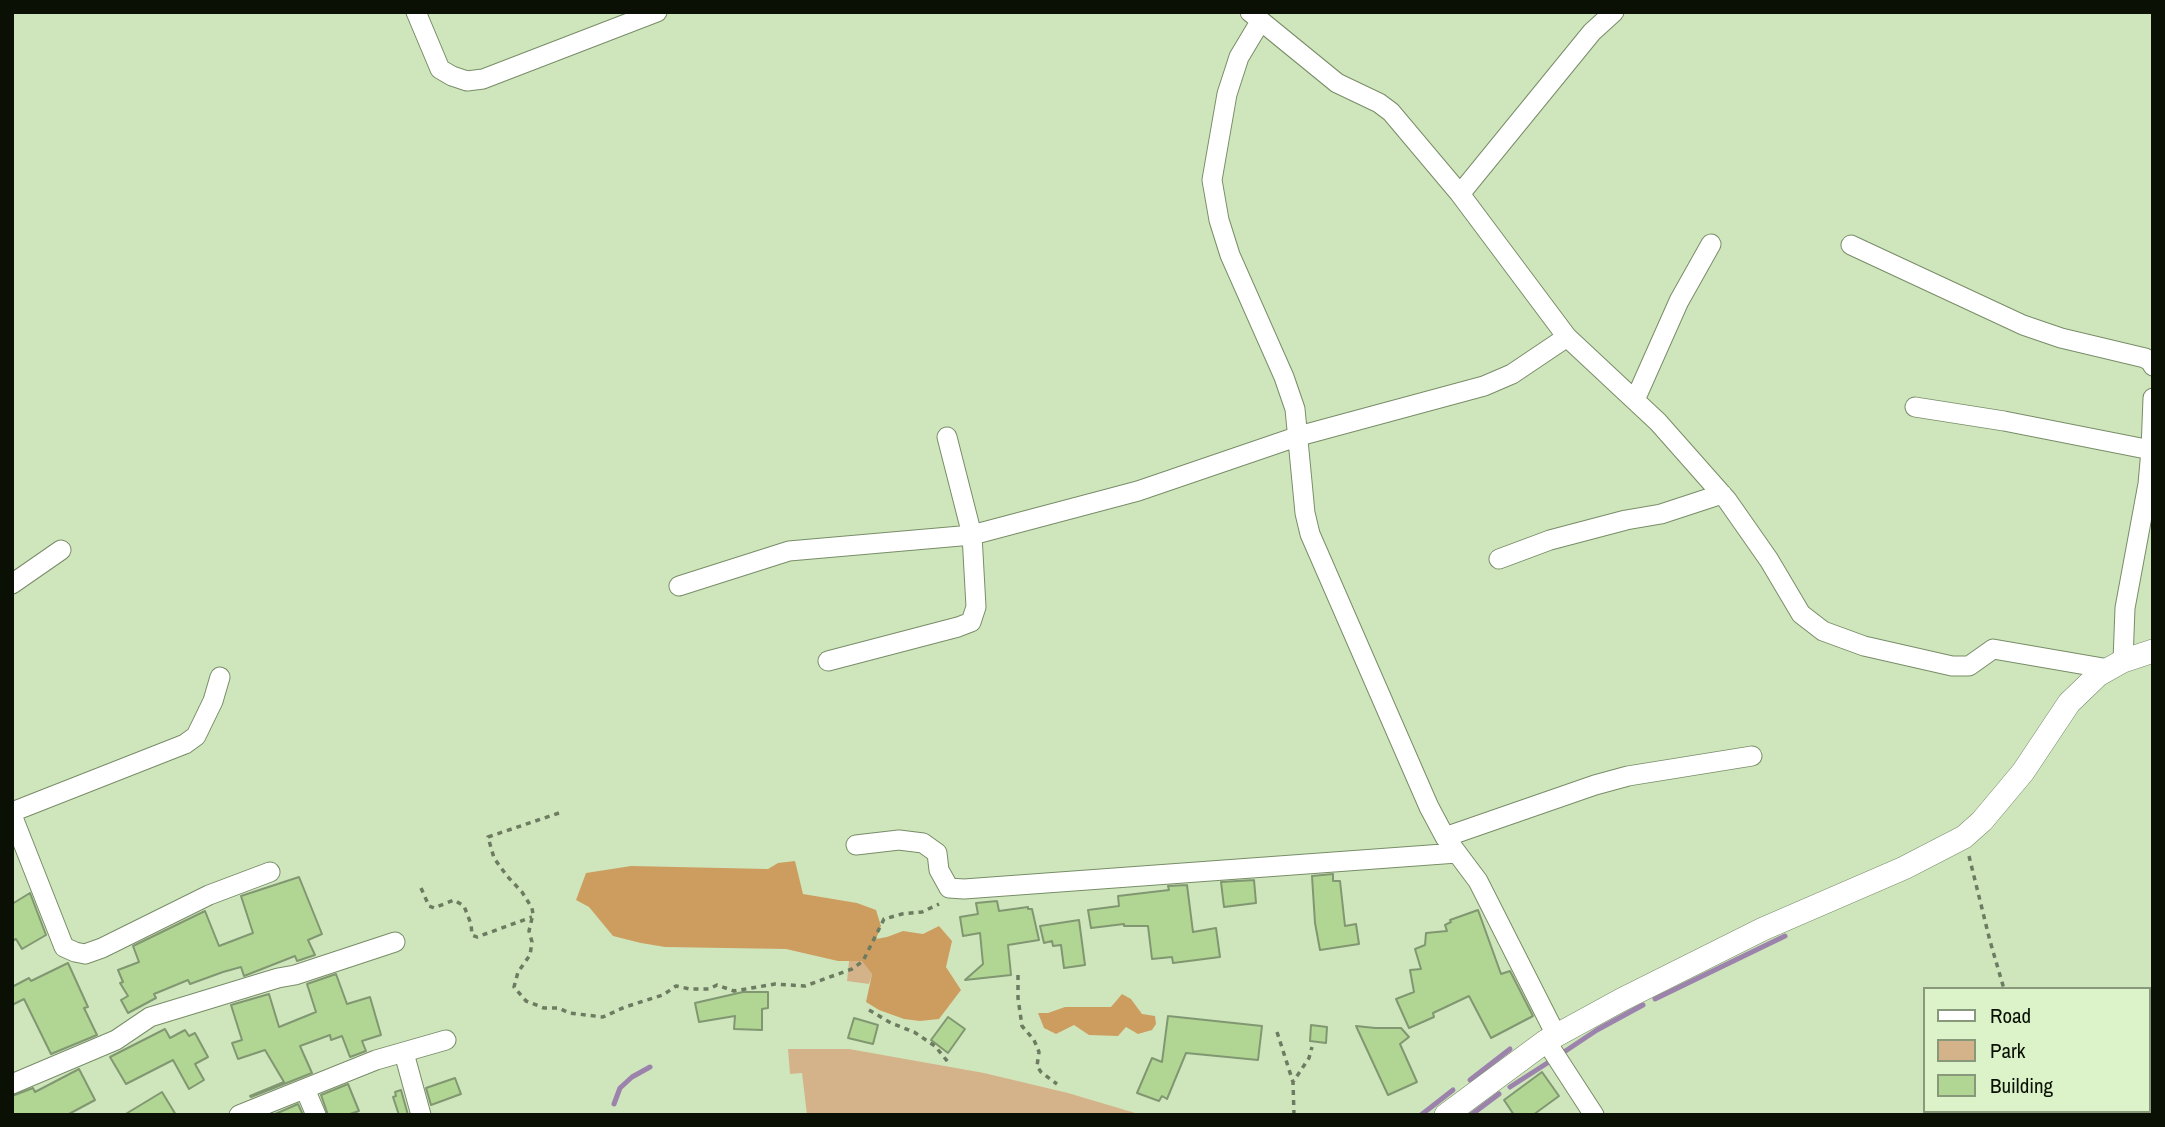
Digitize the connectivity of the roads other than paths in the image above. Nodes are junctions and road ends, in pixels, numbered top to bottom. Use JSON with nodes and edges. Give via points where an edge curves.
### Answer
{"nodes":[{"id":1,"x":416,"y":12,"type":"edge"},
{"id":2,"x":657,"y":12,"type":"edge"},
{"id":3,"x":1614,"y":12,"type":"edge"},
{"id":4,"x":1255,"y":17,"type":"edge"},
{"id":5,"x":1460,"y":194,"type":"junction"},
{"id":6,"x":1711,"y":244,"type":"dead end"},
{"id":7,"x":1852,"y":245,"type":"dead end"},
{"id":8,"x":1567,"y":337,"type":"junction"},
{"id":9,"x":2153,"y":366,"type":"edge"},
{"id":10,"x":2153,"y":398,"type":"edge"},
{"id":11,"x":1635,"y":400,"type":"junction"},
{"id":12,"x":1915,"y":407,"type":"dead end"},
{"id":13,"x":1299,"y":436,"type":"junction"},
{"id":14,"x":947,"y":437,"type":"dead end"},
{"id":15,"x":2151,"y":450,"type":"junction"},
{"id":16,"x":1722,"y":494,"type":"junction"},
{"id":17,"x":972,"y":535,"type":"junction"},
{"id":18,"x":61,"y":550,"type":"dead end"},
{"id":19,"x":1499,"y":559,"type":"dead end"},
{"id":20,"x":12,"y":584,"type":"edge"},
{"id":21,"x":679,"y":586,"type":"dead end"},
{"id":22,"x":2153,"y":651,"type":"edge"},
{"id":23,"x":828,"y":661,"type":"dead end"},
{"id":24,"x":2116,"y":665,"type":"junction"},
{"id":25,"x":220,"y":677,"type":"dead end"},
{"id":26,"x":1752,"y":757,"type":"dead end"},
{"id":27,"x":12,"y":814,"type":"edge"},
{"id":28,"x":856,"y":845,"type":"dead end"},
{"id":29,"x":1451,"y":845,"type":"junction"},
{"id":30,"x":270,"y":872,"type":"dead end"},
{"id":31,"x":395,"y":942,"type":"dead end"},
{"id":32,"x":1551,"y":1038,"type":"junction"},
{"id":33,"x":446,"y":1040,"type":"dead end"},
{"id":34,"x":404,"y":1053,"type":"junction"},
{"id":35,"x":12,"y":1084,"type":"edge"},
{"id":36,"x":305,"y":1089,"type":"junction"},
{"id":37,"x":239,"y":1115,"type":"edge"},
{"id":38,"x":316,"y":1115,"type":"edge"},
{"id":39,"x":421,"y":1115,"type":"edge"},
{"id":40,"x":1446,"y":1115,"type":"edge"},
{"id":41,"x":1594,"y":1115,"type":"edge"}],
"edges":[{"from":1,"to":2,"type":"street","via":[[440,69],[467,81],[483,79]]},
{"from":3,"to":5,"type":"street","via":[[1592,32]]},
{"from":4,"to":5,"type":"street","via":[[1337,83],[1391,112]]},
{"from":4,"to":13,"type":"street","via":[[1227,94],[1212,180],[1230,255],[1284,377],[1296,409]]},
{"from":5,"to":8,"type":"street"},
{"from":6,"to":11,"type":"street","via":[[1679,301]]},
{"from":7,"to":9,"type":"street","via":[[2022,325],[2145,358]]},
{"from":8,"to":11,"type":"street"},
{"from":8,"to":13,"type":"street","via":[[1512,374],[1484,386]]},
{"from":10,"to":15,"type":"street"},
{"from":11,"to":16,"type":"street"},
{"from":12,"to":15,"type":"street"},
{"from":13,"to":17,"type":"street","via":[[1138,491]]},
{"from":13,"to":29,"type":"street","via":[[1310,534],[1417,781]]},
{"from":14,"to":17,"type":"street"},
{"from":15,"to":24,"type":"street"},
{"from":16,"to":19,"type":"street","via":[[1661,514],[1550,540]]},
{"from":16,"to":24,"type":"street","via":[[1801,614],[1823,631],[1864,646],[1952,666],[1969,666],[1993,649]]},
{"from":17,"to":21,"type":"street","via":[[789,551]]},
{"from":17,"to":23,"type":"street","via":[[976,607],[971,622]]},
{"from":18,"to":20,"type":"street"},
{"from":22,"to":24,"type":"street"},
{"from":24,"to":32,"type":"street","via":[[2068,703],[2023,772],[1964,836],[1904,868],[1763,929]]},
{"from":25,"to":27,"type":"street","via":[[196,736],[185,744]]},
{"from":26,"to":29,"type":"street","via":[[1595,785]]},
{"from":27,"to":30,"type":"street","via":[[64,947],[75,952],[102,948],[209,895]]},
{"from":28,"to":29,"type":"street","via":[[899,840],[923,843],[937,853],[939,870],[949,888],[977,888]]},
{"from":29,"to":32,"type":"street","via":[[1478,880]]},
{"from":31,"to":35,"type":"street","via":[[150,1017],[116,1041]]},
{"from":32,"to":40,"type":"street"},
{"from":32,"to":41,"type":"street"},
{"from":33,"to":34,"type":"street"},
{"from":34,"to":36,"type":"street"},
{"from":34,"to":39,"type":"street"},
{"from":36,"to":37,"type":"street"},
{"from":36,"to":38,"type":"street"}]}
